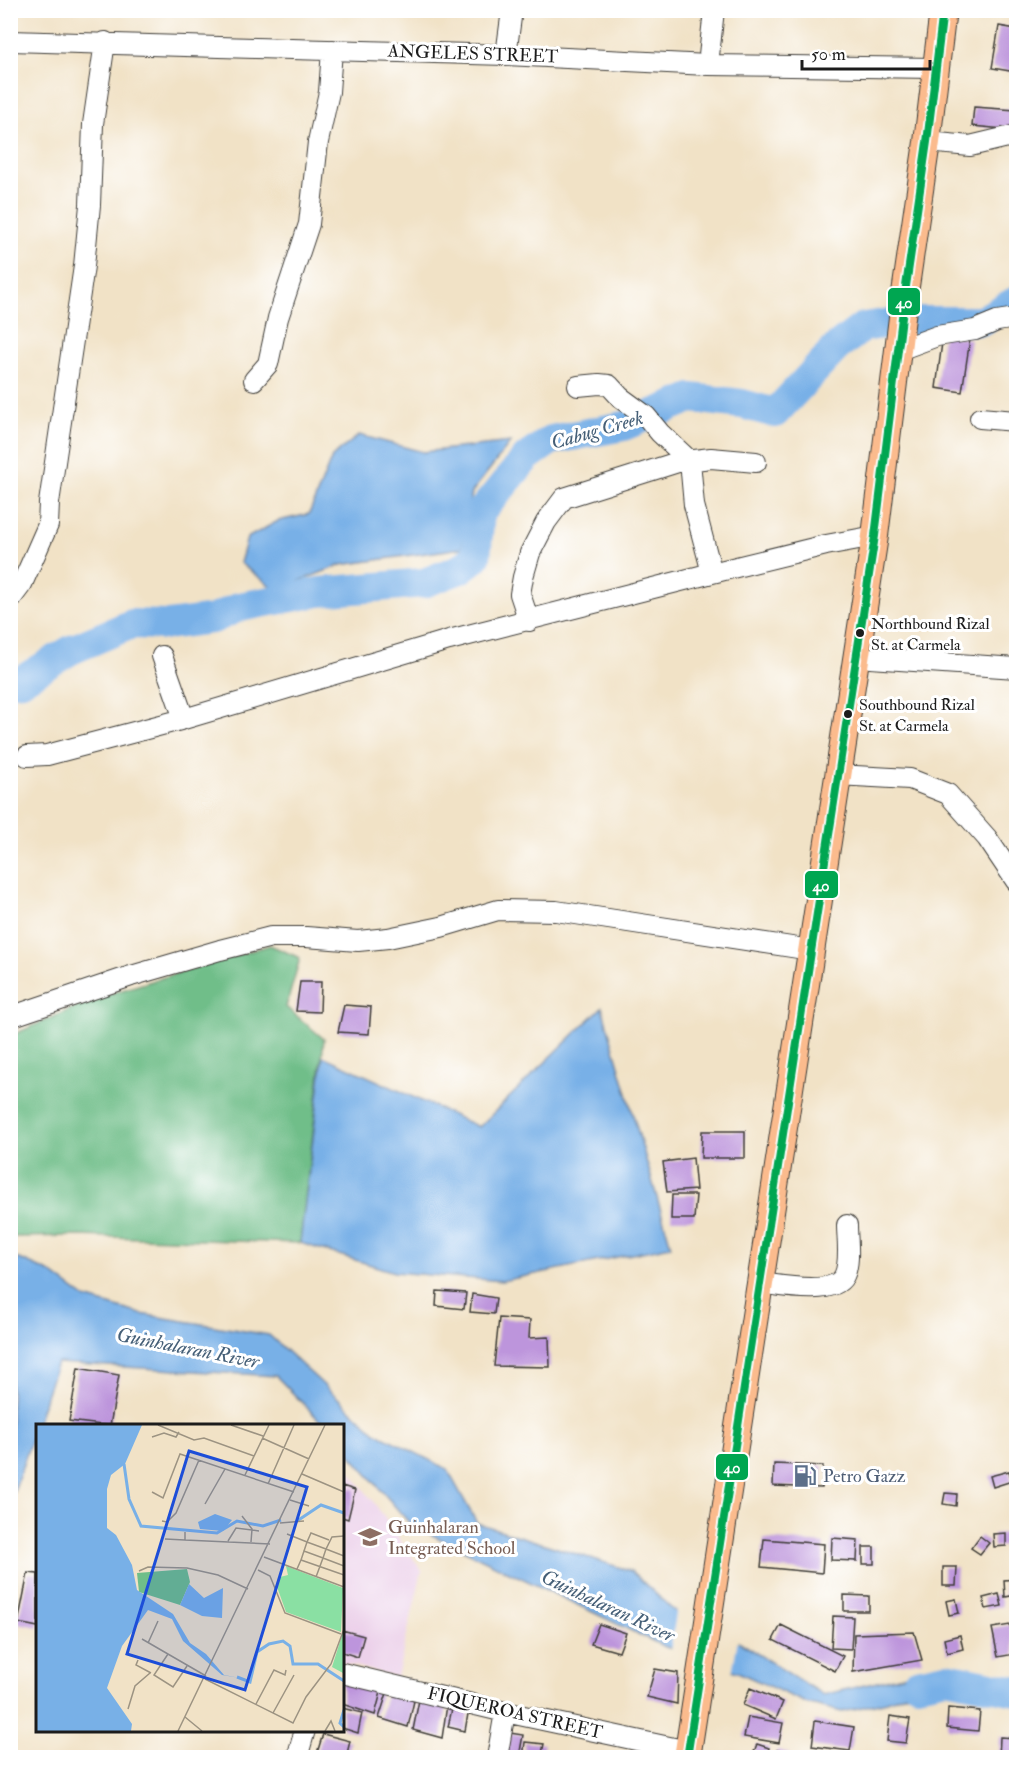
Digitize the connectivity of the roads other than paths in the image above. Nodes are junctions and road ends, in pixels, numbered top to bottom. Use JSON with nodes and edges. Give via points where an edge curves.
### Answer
{"nodes":[{"id":1,"x":512,"y":10,"type":"edge"},
{"id":2,"x":714,"y":10,"type":"edge"},
{"id":3,"x":943,"y":10,"type":"edge"},
{"id":4,"x":10,"y":40,"type":"edge"},
{"id":5,"x":105,"y":42,"type":"junction"},
{"id":6,"x":332,"y":50,"type":"junction"},
{"id":7,"x":506,"y":55,"type":"junction"},
{"id":8,"x":708,"y":65,"type":"junction"},
{"id":9,"x":935,"y":68,"type":"junction"},
{"id":10,"x":1017,"y":135,"type":"edge"},
{"id":11,"x":927,"y":142,"type":"junction"},
{"id":12,"x":1017,"y":318,"type":"edge"},
{"id":13,"x":900,"y":341,"type":"junction"},
{"id":14,"x":254,"y":380,"type":"dead end"},
{"id":15,"x":578,"y":386,"type":"dead end"},
{"id":16,"x":980,"y":418,"type":"dead end"},
{"id":17,"x":1017,"y":421,"type":"edge"},
{"id":18,"x":690,"y":461,"type":"junction"},
{"id":19,"x":756,"y":462,"type":"dead end"},
{"id":20,"x":874,"y":536,"type":"junction"},
{"id":21,"x":712,"y":573,"type":"junction"},
{"id":22,"x":10,"y":600,"type":"edge"},
{"id":23,"x":529,"y":621,"type":"junction"},
{"id":24,"x":162,"y":656,"type":"dead end"},
{"id":25,"x":856,"y":657,"type":"junction"},
{"id":26,"x":1017,"y":668,"type":"edge"},
{"id":27,"x":184,"y":719,"type":"junction"},
{"id":28,"x":27,"y":756,"type":"dead end"},
{"id":29,"x":837,"y":775,"type":"junction"},
{"id":30,"x":1017,"y":881,"type":"edge"},
{"id":31,"x":811,"y":950,"type":"junction"},
{"id":32,"x":10,"y":1017,"type":"edge"},
{"id":33,"x":847,"y":1225,"type":"dead end"},
{"id":34,"x":760,"y":1283,"type":"junction"},
{"id":35,"x":344,"y":1672,"type":"edge"},
{"id":36,"x":505,"y":1712,"type":"junction"},
{"id":37,"x":305,"y":1732,"type":"edge"},
{"id":38,"x":688,"y":1754,"type":"edge"},
{"id":39,"x":297,"y":1758,"type":"edge"},
{"id":40,"x":497,"y":1758,"type":"edge"}],
"edges":[{"from":1,"to":7,"type":"street"},
{"from":2,"to":8,"type":"street"},
{"from":3,"to":9,"type":"main road"},
{"from":4,"to":5,"type":"street","name":"ANGELES STREET"},
{"from":5,"to":6,"type":"street","name":"ANGELES STREET"},
{"from":5,"to":22,"type":"street","via":[[93,124],[84,267],[48,525],[22,584]]},
{"from":6,"to":7,"type":"street","name":"ANGELES STREET"},
{"from":6,"to":14,"type":"street","via":[[309,224],[278,318],[268,364]]},
{"from":7,"to":8,"type":"street","name":"ANGELES STREET"},
{"from":8,"to":9,"type":"street","name":"ANGELES STREET"},
{"from":9,"to":11,"type":"main road"},
{"from":10,"to":11,"type":"street","via":[[970,146]]},
{"from":11,"to":13,"type":"main road"},
{"from":12,"to":13,"type":"street","via":[[975,330]]},
{"from":13,"to":20,"type":"main road"},
{"from":15,"to":18,"type":"street","via":[[609,385]]},
{"from":16,"to":17,"type":"street"},
{"from":18,"to":19,"type":"street","via":[[711,458]]},
{"from":18,"to":21,"type":"street","via":[[694,505]]},
{"from":18,"to":23,"type":"street","via":[[564,498],[546,522],[523,577],[520,594]]},
{"from":20,"to":21,"type":"street"},
{"from":20,"to":25,"type":"main road"},
{"from":21,"to":23,"type":"street"},
{"from":23,"to":27,"type":"street","via":[[449,640]]},
{"from":24,"to":27,"type":"street"},
{"from":25,"to":26,"type":"street"},
{"from":25,"to":29,"type":"main road"},
{"from":27,"to":28,"type":"street","via":[[47,755]]},
{"from":29,"to":30,"type":"street","via":[[910,779],[948,794],[987,838]]},
{"from":29,"to":31,"type":"main road"},
{"from":31,"to":32,"type":"street","via":[[556,911],[498,910],[388,938],[271,937],[132,976]]},
{"from":31,"to":34,"type":"main road"},
{"from":33,"to":34,"type":"street","via":[[846,1270],[836,1284],[818,1289]]},
{"from":34,"to":38,"type":"main road"},
{"from":35,"to":36,"type":"street","name":"FIQUEROA STREET"},
{"from":36,"to":38,"type":"street","name":"FIQUEROA STREET"},
{"from":36,"to":40,"type":"street"},
{"from":37,"to":39,"type":"street"}]}
